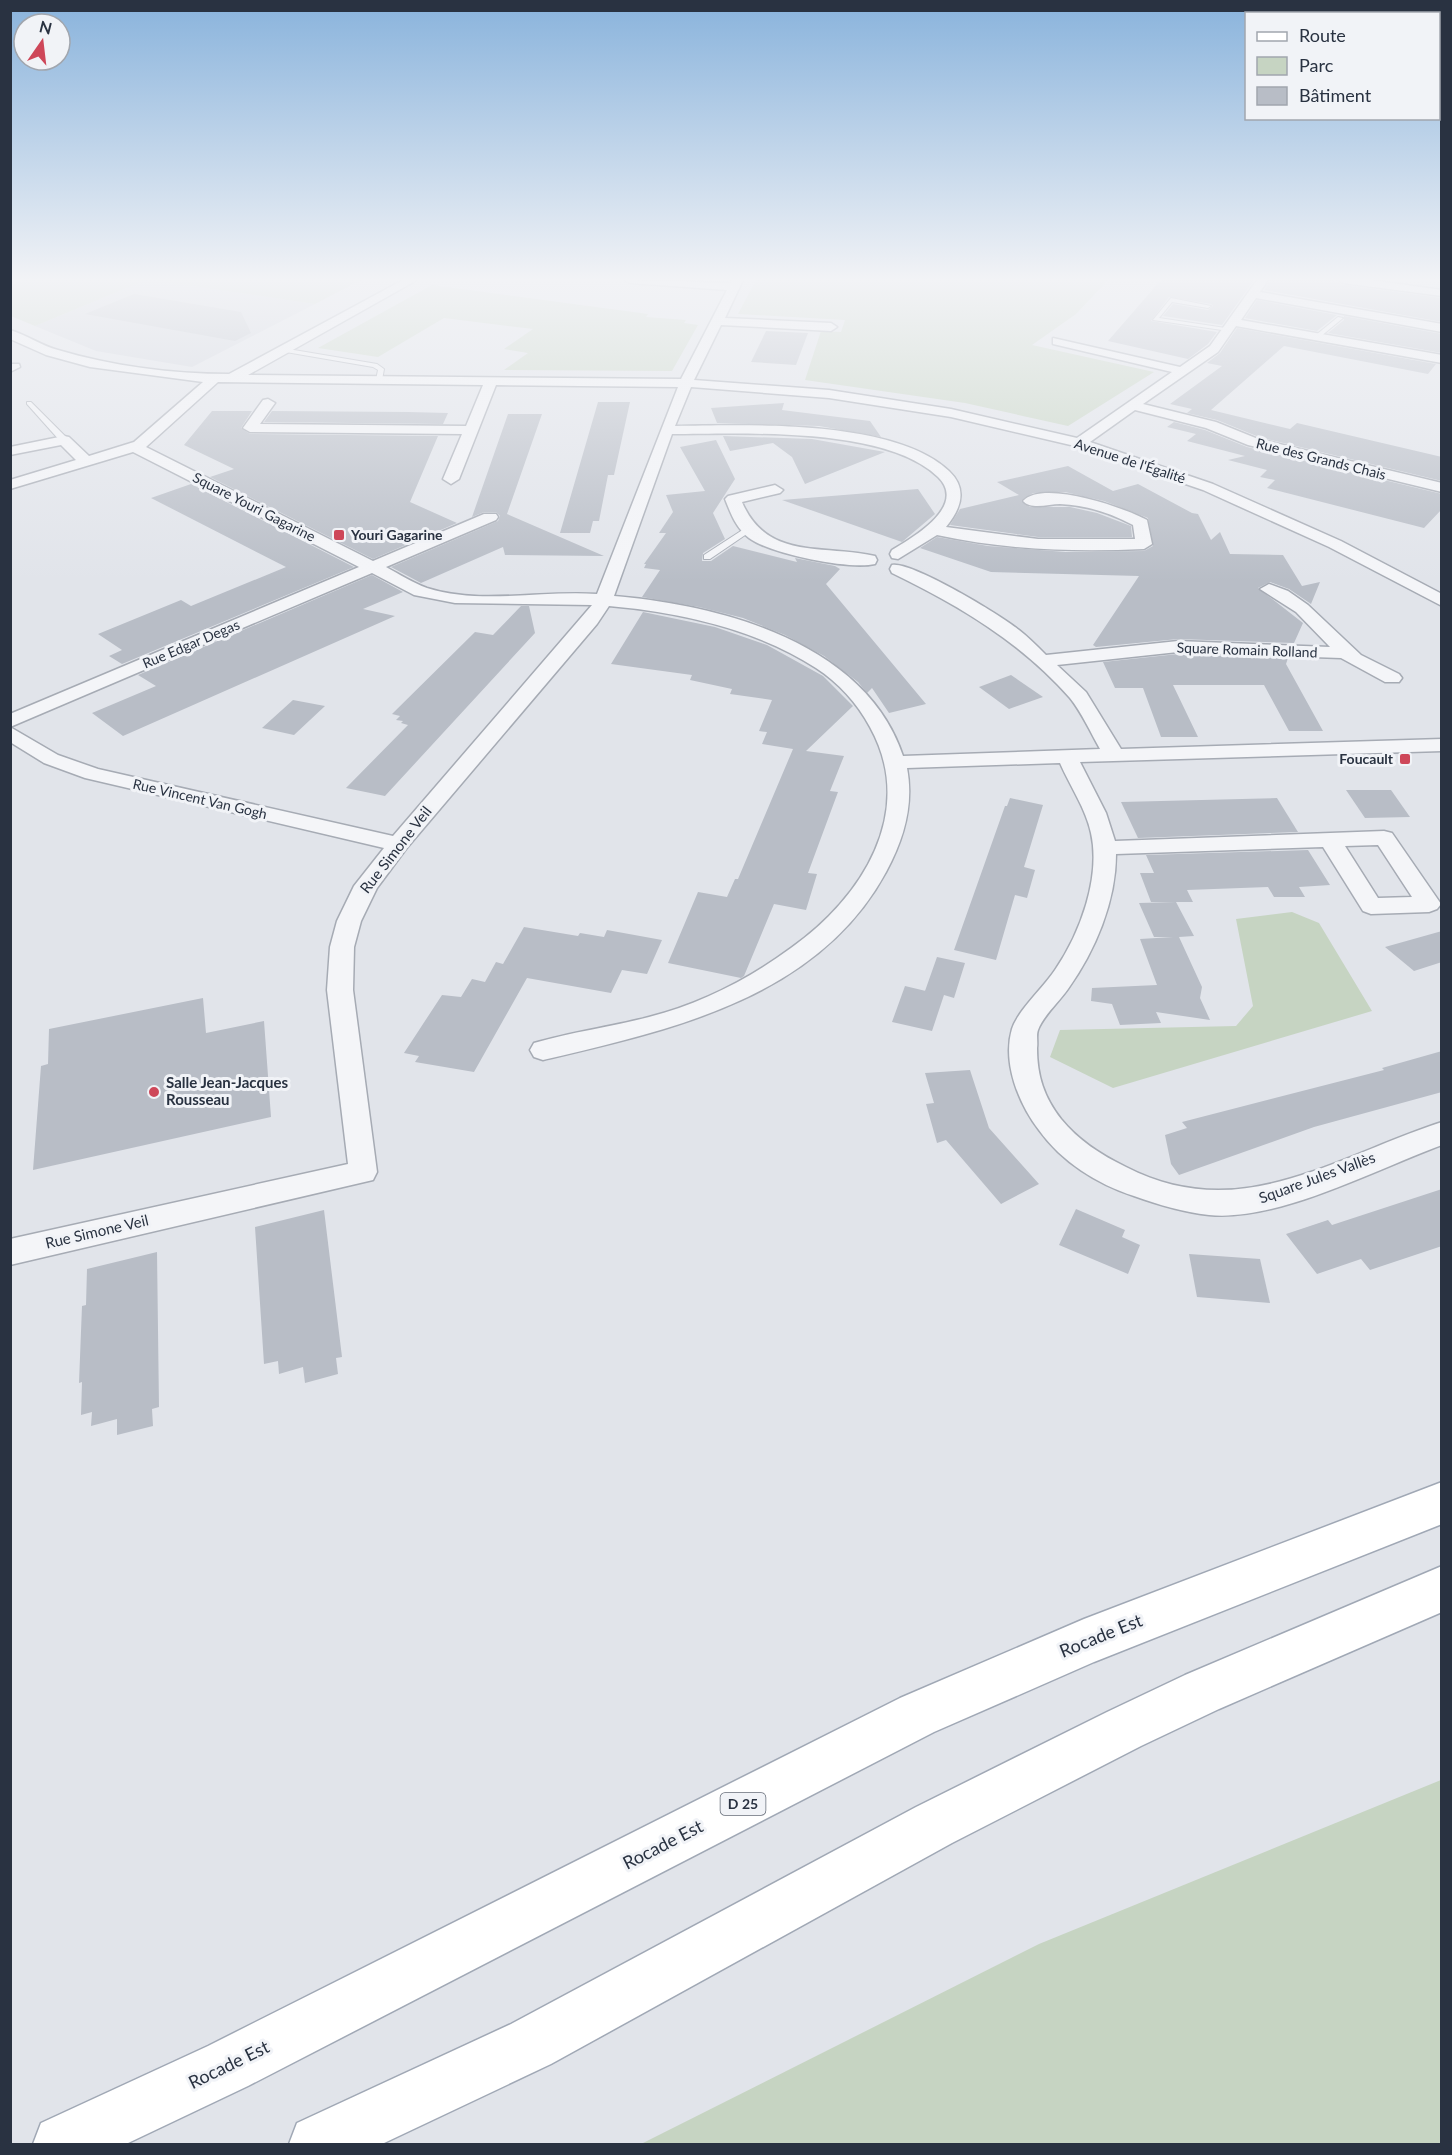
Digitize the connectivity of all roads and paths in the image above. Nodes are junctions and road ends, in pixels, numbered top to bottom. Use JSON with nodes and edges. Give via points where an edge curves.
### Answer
{"nodes":[{"id":1,"x":212,"y":381,"type":"edge"},
{"id":2,"x":442,"y":381,"type":"edge"},
{"id":3,"x":491,"y":381,"type":"junction"},
{"id":4,"x":1169,"y":381,"type":"edge"},
{"id":5,"x":686,"y":383,"type":"junction"},
{"id":6,"x":29,"y":403,"type":"dead end"},
{"id":7,"x":268,"y":403,"type":"dead end"},
{"id":8,"x":1133,"y":406,"type":"junction"},
{"id":9,"x":471,"y":430,"type":"junction"},
{"id":10,"x":666,"y":430,"type":"junction"},
{"id":11,"x":64,"y":440,"type":"junction"},
{"id":12,"x":1079,"y":443,"type":"junction"},
{"id":13,"x":135,"y":447,"type":"junction"},
{"id":14,"x":10,"y":451,"type":"edge"},
{"id":15,"x":87,"y":462,"type":"junction"},
{"id":16,"x":451,"y":479,"type":"dead end"},
{"id":17,"x":10,"y":485,"type":"edge"},
{"id":18,"x":1442,"y":488,"type":"edge"},
{"id":19,"x":775,"y":490,"type":"dead end"},
{"id":20,"x":1031,"y":501,"type":"dead end"},
{"id":21,"x":490,"y":518,"type":"dead end"},
{"id":22,"x":750,"y":529,"type":"junction"},
{"id":23,"x":934,"y":529,"type":"junction"},
{"id":24,"x":707,"y":557,"type":"dead end"},
{"id":25,"x":898,"y":562,"type":"junction"},
{"id":26,"x":372,"y":567,"type":"junction"},
{"id":27,"x":1269,"y":589,"type":"dead end"},
{"id":28,"x":603,"y":601,"type":"junction"},
{"id":29,"x":1442,"y":601,"type":"edge"},
{"id":30,"x":1345,"y":652,"type":"junction"},
{"id":31,"x":1042,"y":661,"type":"junction"},
{"id":32,"x":1392,"y":678,"type":"dead end"},
{"id":33,"x":10,"y":721,"type":"edge"},
{"id":34,"x":10,"y":733,"type":"edge"},
{"id":35,"x":1442,"y":745,"type":"edge"},
{"id":36,"x":1114,"y":755,"type":"junction"},
{"id":37,"x":1066,"y":757,"type":"junction"},
{"id":38,"x":896,"y":762,"type":"junction"},
{"id":39,"x":1330,"y":840,"type":"dead end"},
{"id":40,"x":398,"y":844,"type":"junction"},
{"id":41,"x":1104,"y":848,"type":"junction"},
{"id":42,"x":543,"y":1050,"type":"dead end"},
{"id":43,"x":1442,"y":1133,"type":"edge"},
{"id":44,"x":10,"y":1252,"type":"edge"},
{"id":45,"x":1442,"y":1503,"type":"edge"},
{"id":46,"x":1442,"y":1589,"type":"edge"},
{"id":47,"x":62,"y":2145,"type":"edge"},
{"id":48,"x":318,"y":2145,"type":"edge"}],
"edges":[{"from":1,"to":13,"type":"street"},
{"from":2,"to":3,"type":"street","name":"Avenue de l'Égalité"},
{"from":3,"to":5,"type":"street","name":"Avenue de l'Égalité"},
{"from":3,"to":9,"type":"street"},
{"from":4,"to":8,"type":"street"},
{"from":5,"to":10,"type":"street","name":"Rue Simone Veil"},
{"from":5,"to":12,"type":"street","name":"Avenue de l'Égalité","via":[[881,401],[976,418]]},
{"from":6,"to":11,"type":"lane"},
{"from":7,"to":9,"type":"street","via":[[250,428]]},
{"from":8,"to":12,"type":"street"},
{"from":8,"to":18,"type":"street","name":"Rue des Grands Chais","via":[[1211,425],[1253,442]]},
{"from":9,"to":16,"type":"street"},
{"from":10,"to":23,"type":"street","via":[[808,433],[879,444],[917,455],[940,469],[954,490],[950,510]]},
{"from":10,"to":28,"type":"street","name":"Rue Simone Veil"},
{"from":11,"to":14,"type":"street"},
{"from":11,"to":15,"type":"street"},
{"from":12,"to":29,"type":"street","name":"Avenue de l'Égalité","via":[[1253,505]]},
{"from":13,"to":15,"type":"street"},
{"from":13,"to":26,"type":"street","name":"Square Youri Gagarine"},
{"from":15,"to":17,"type":"street"},
{"from":19,"to":22,"type":"street","via":[[733,500]]},
{"from":20,"to":23,"type":"street","via":[[1072,498],[1098,504],[1141,523],[1144,544],[1034,544]]},
{"from":21,"to":26,"type":"street"},
{"from":22,"to":24,"type":"lane"},
{"from":22,"to":25,"type":"street","via":[[792,550],[869,560],[880,553]]},
{"from":23,"to":25,"type":"street"},
{"from":25,"to":31,"type":"street","via":[[992,618]]},
{"from":26,"to":28,"type":"street","name":"Square Youri Gagarine","via":[[420,591],[456,600]]},
{"from":26,"to":33,"type":"street","name":"Rue Edgar Degas"},
{"from":27,"to":30,"type":"street","name":"Square Romain Rolland","via":[[1308,612]]},
{"from":28,"to":38,"type":"street","name":"Square Youri Gagarine","via":[[715,620],[819,660],[841,675],[865,700]]},
{"from":28,"to":40,"type":"street","name":"Rue Simone Veil","via":[[591,620]]},
{"from":30,"to":31,"type":"street","name":"Square Romain Rolland","via":[[1169,646]]},
{"from":30,"to":32,"type":"street","name":"Square Romain Rolland"},
{"from":31,"to":36,"type":"street","via":[[1079,696]]},
{"from":34,"to":40,"type":"street","name":"Rue Vincent Van Gogh","via":[[51,759],[92,774]]},
{"from":35,"to":36,"type":"street"},
{"from":36,"to":37,"type":"street"},
{"from":37,"to":38,"type":"street"},
{"from":37,"to":41,"type":"street","name":"Square Jules Vallès","via":[[1101,830]]},
{"from":38,"to":42,"type":"street","via":[[898,807],[887,848],[870,882],[822,936],[768,975],[707,1006],[662,1022]]},
{"from":39,"to":41,"type":"street"},
{"from":40,"to":44,"type":"street","name":"Rue Simone Veil","via":[[359,897],[340,960],[341,1005],[363,1172]]},
{"from":41,"to":43,"type":"street","name":"Square Jules Vallès","via":[[1101,880],[1084,939],[1070,967],[1025,1029],[1023,1039],[1024,1069],[1036,1105],[1070,1148],[1109,1173],[1160,1194],[1229,1204],[1286,1193]]},
{"from":45,"to":47,"type":"main road","name":"Rocade Est","number":"D 25","via":[[1084,1642],[917,1715],[250,2055]]},
{"from":46,"to":48,"type":"main road","via":[[1202,1692],[1124,1730],[934,1826],[531,2044]]}]}
